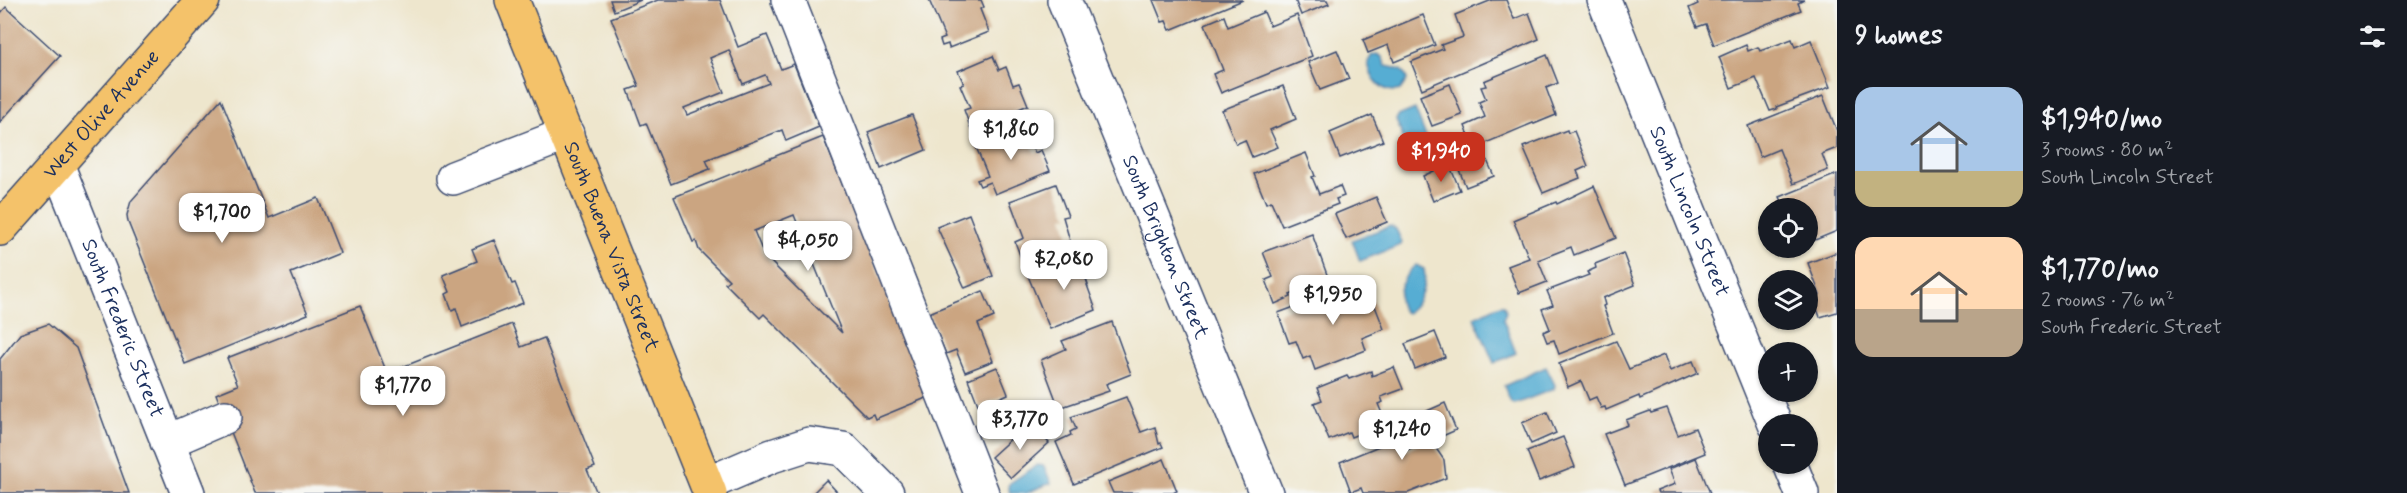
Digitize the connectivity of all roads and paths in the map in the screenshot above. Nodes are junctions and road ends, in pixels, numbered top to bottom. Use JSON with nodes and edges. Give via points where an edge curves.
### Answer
{"nodes":[{"id":1,"x":512,"y":0,"type":"edge"},
{"id":2,"x":788,"y":0,"type":"edge"},
{"id":3,"x":1064,"y":0,"type":"edge"},
{"id":4,"x":1604,"y":0,"type":"edge"},
{"id":5,"x":194,"y":3,"type":"edge"},
{"id":6,"x":567,"y":134,"type":"junction"},
{"id":7,"x":57,"y":164,"type":"junction"},
{"id":8,"x":453,"y":178,"type":"dead end"},
{"id":9,"x":0,"y":229,"type":"edge"},
{"id":10,"x":1771,"y":414,"type":"edge"},
{"id":11,"x":225,"y":417,"type":"dead end"},
{"id":12,"x":167,"y":442,"type":"junction"},
{"id":13,"x":1794,"y":474,"type":"edge"},
{"id":14,"x":708,"y":489,"type":"edge"},
{"id":15,"x":188,"y":493,"type":"edge"},
{"id":16,"x":887,"y":493,"type":"edge"},
{"id":17,"x":982,"y":493,"type":"edge"},
{"id":18,"x":1266,"y":493,"type":"edge"},
{"id":19,"x":1802,"y":493,"type":"edge"}],
"edges":[{"from":1,"to":6,"type":"main road","name":"South Buena Vista Street"},
{"from":2,"to":17,"type":"street"},
{"from":3,"to":18,"type":"street","name":"South Brighton Street"},
{"from":4,"to":10,"type":"street","name":"South Lincoln Street"},
{"from":5,"to":7,"type":"main road","name":"West Olive Avenue"},
{"from":6,"to":8,"type":"street"},
{"from":6,"to":14,"type":"main road","name":"South Buena Vista Street"},
{"from":7,"to":9,"type":"main road","name":"West Olive Avenue"},
{"from":7,"to":12,"type":"street","name":"South Frederic Street"},
{"from":11,"to":12,"type":"street"},
{"from":12,"to":15,"type":"street","name":"South Frederic Street"},
{"from":13,"to":19,"type":"street"},
{"from":14,"to":16,"type":"street","via":[[772,456],[809,444],[843,449]]}]}
